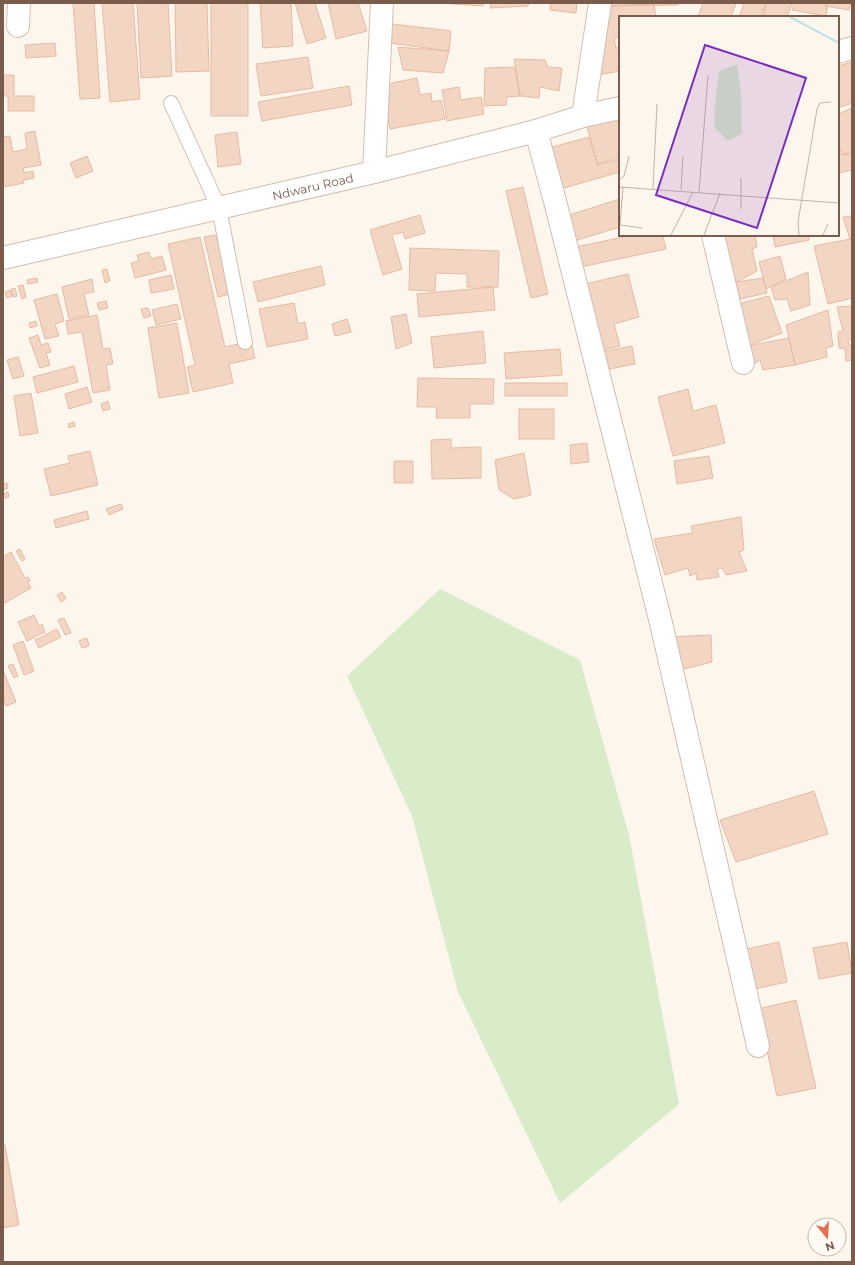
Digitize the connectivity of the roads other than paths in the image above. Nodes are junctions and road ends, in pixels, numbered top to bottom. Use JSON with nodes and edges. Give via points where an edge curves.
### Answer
{"nodes":[{"id":1,"x":19,"y":3,"type":"edge"},
{"id":2,"x":382,"y":3,"type":"edge"},
{"id":3,"x":600,"y":3,"type":"edge"},
{"id":4,"x":18,"y":26,"type":"dead end"},
{"id":5,"x":852,"y":48,"type":"edge"},
{"id":6,"x":839,"y":52,"type":"edge"},
{"id":7,"x":171,"y":104,"type":"dead end"},
{"id":8,"x":619,"y":108,"type":"edge"},
{"id":9,"x":583,"y":116,"type":"junction"},
{"id":10,"x":536,"y":131,"type":"junction"},
{"id":11,"x":374,"y":172,"type":"junction"},
{"id":12,"x":219,"y":208,"type":"junction"},
{"id":13,"x":713,"y":236,"type":"edge"},
{"id":14,"x":3,"y":258,"type":"edge"},
{"id":15,"x":245,"y":342,"type":"dead end"},
{"id":16,"x":743,"y":363,"type":"dead end"},
{"id":17,"x":758,"y":1046,"type":"dead end"}],
"edges":[{"from":1,"to":4,"type":"street"},
{"from":2,"to":11,"type":"street"},
{"from":3,"to":9,"type":"street"},
{"from":5,"to":6,"type":"street"},
{"from":7,"to":12,"type":"lane"},
{"from":8,"to":9,"type":"street","name":"Ndwaru Road"},
{"from":9,"to":10,"type":"street","name":"Ndwaru Road"},
{"from":10,"to":11,"type":"street","name":"Ndwaru Road"},
{"from":10,"to":17,"type":"street","via":[[661,623]]},
{"from":11,"to":12,"type":"street","name":"Ndwaru Road"},
{"from":12,"to":14,"type":"street","name":"Ndwaru Road"},
{"from":12,"to":15,"type":"lane"},
{"from":13,"to":16,"type":"street"}]}
